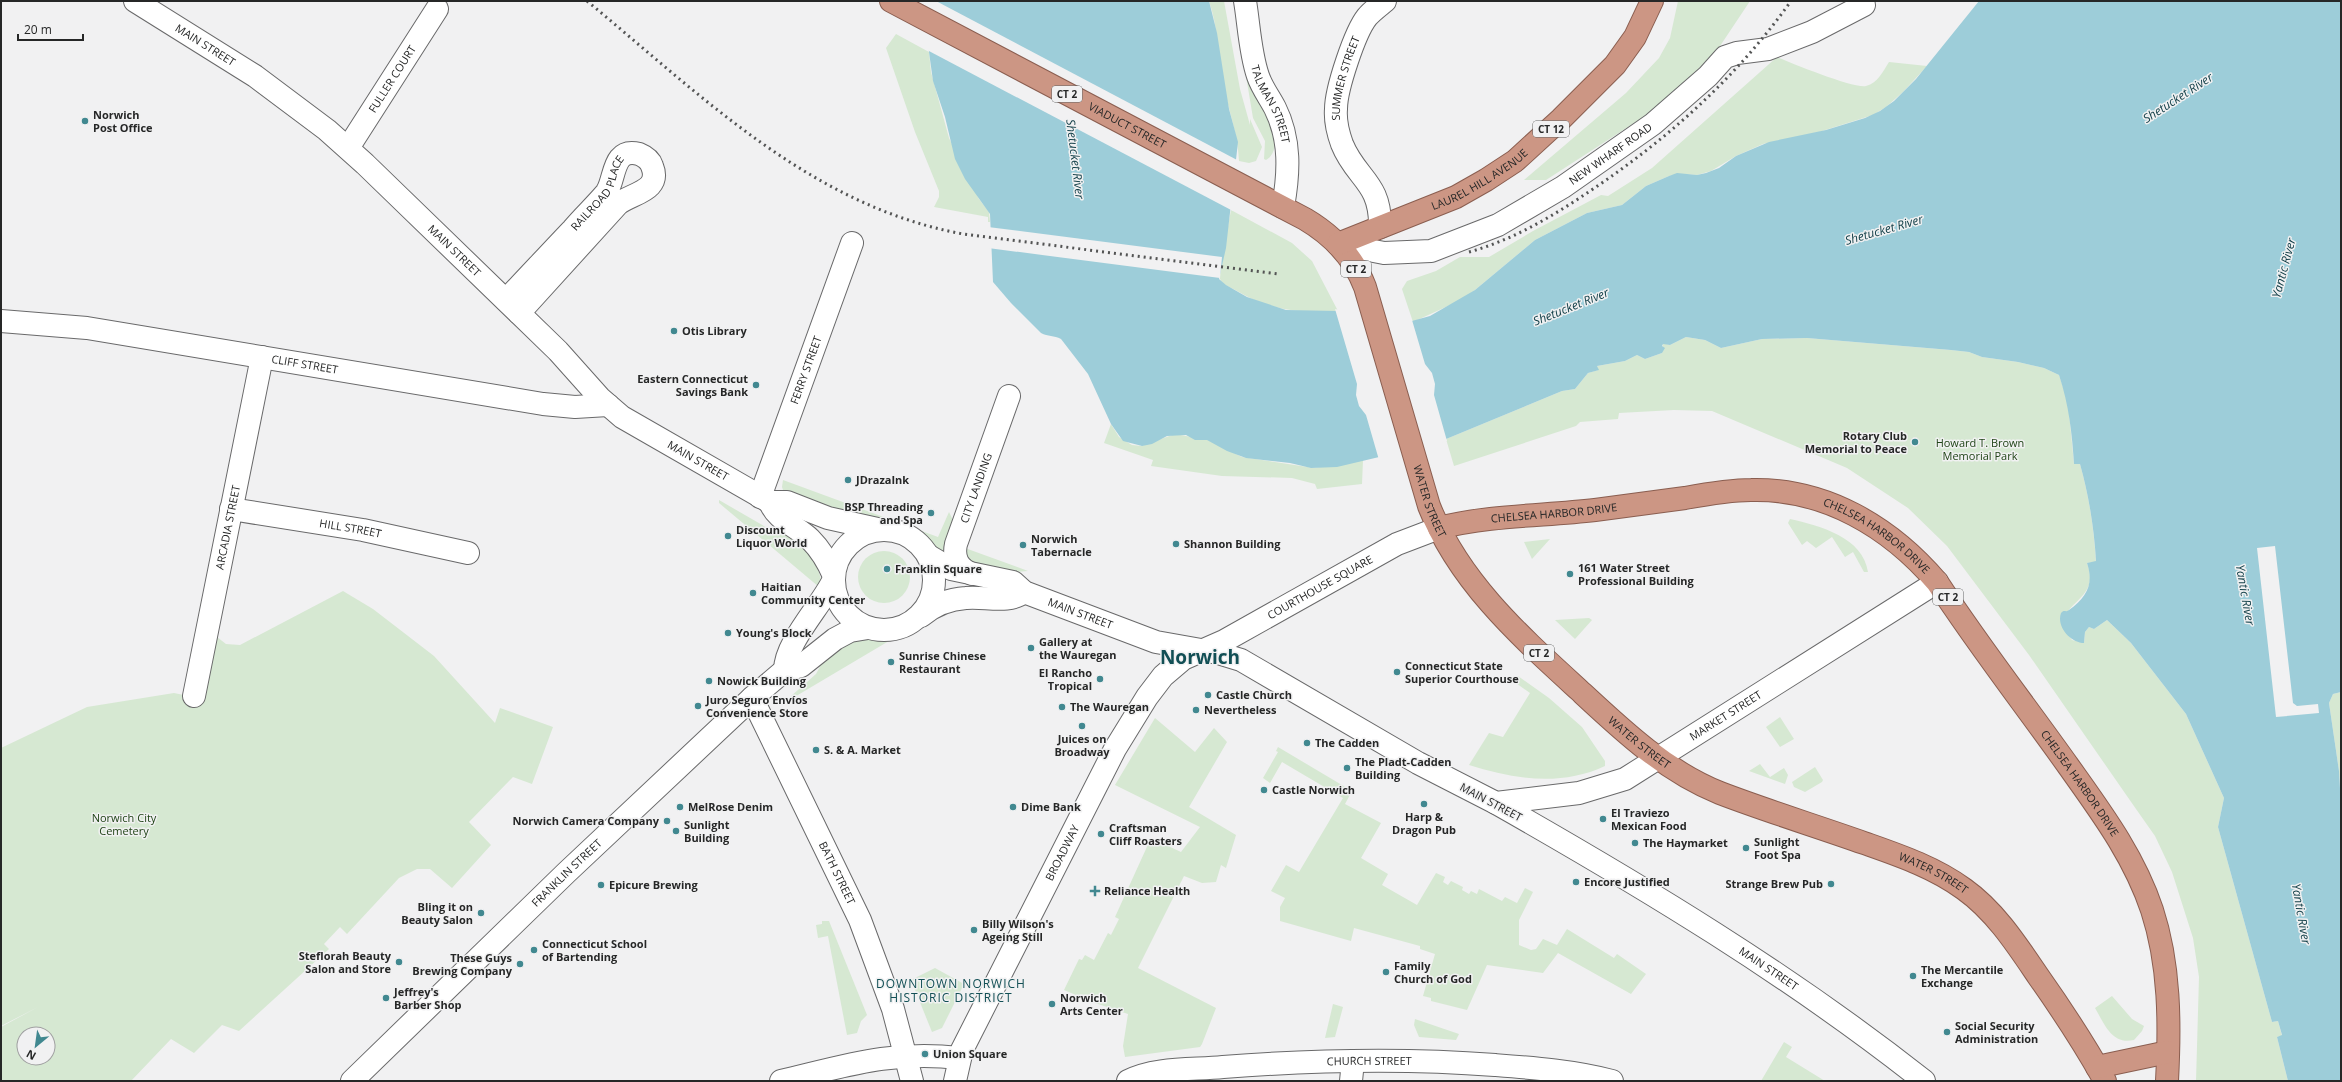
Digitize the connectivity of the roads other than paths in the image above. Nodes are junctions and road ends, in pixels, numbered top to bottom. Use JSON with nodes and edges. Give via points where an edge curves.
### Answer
{"nodes":[{"id":1,"x":135,"y":1,"type":"edge"},
{"id":2,"x":1245,"y":1,"type":"edge"},
{"id":3,"x":1385,"y":1,"type":"edge"},
{"id":4,"x":1652,"y":1,"type":"edge"},
{"id":5,"x":893,"y":2,"type":"edge"},
{"id":6,"x":1864,"y":5,"type":"dead end"},
{"id":7,"x":437,"y":9,"type":"dead end"},
{"id":8,"x":348,"y":148,"type":"junction"},
{"id":9,"x":1283,"y":207,"type":"junction"},
{"id":10,"x":1380,"y":227,"type":"junction"},
{"id":11,"x":852,"y":243,"type":"dead end"},
{"id":12,"x":1338,"y":244,"type":"junction"},
{"id":13,"x":512,"y":306,"type":"junction"},
{"id":14,"x":1,"y":321,"type":"edge"},
{"id":15,"x":262,"y":358,"type":"junction"},
{"id":16,"x":1009,"y":396,"type":"dead end"},
{"id":17,"x":608,"y":405,"type":"junction"},
{"id":18,"x":765,"y":499,"type":"junction"},
{"id":19,"x":231,"y":509,"type":"junction"},
{"id":20,"x":1439,"y":528,"type":"junction"},
{"id":21,"x":882,"y":530,"type":"junction"},
{"id":22,"x":468,"y":553,"type":"dead end"},
{"id":23,"x":928,"y":556,"type":"junction"},
{"id":24,"x":972,"y":574,"type":"junction"},
{"id":25,"x":834,"y":578,"type":"junction"},
{"id":26,"x":1937,"y":582,"type":"junction"},
{"id":27,"x":1024,"y":592,"type":"junction"},
{"id":28,"x":919,"y":617,"type":"junction"},
{"id":29,"x":868,"y":628,"type":"junction"},
{"id":30,"x":1203,"y":650,"type":"junction"},
{"id":31,"x":785,"y":670,"type":"junction"},
{"id":32,"x":194,"y":696,"type":"dead end"},
{"id":33,"x":752,"y":698,"type":"junction"},
{"id":34,"x":1659,"y":759,"type":"junction"},
{"id":35,"x":1496,"y":803,"type":"junction"},
{"id":36,"x":2168,"y":1052,"type":"junction"},
{"id":37,"x":907,"y":1055,"type":"junction"},
{"id":38,"x":960,"y":1058,"type":"junction"},
{"id":39,"x":1352,"y":1071,"type":"edge"},
{"id":40,"x":2101,"y":1074,"type":"edge"},
{"id":41,"x":352,"y":1081,"type":"edge"},
{"id":42,"x":781,"y":1081,"type":"edge"},
{"id":43,"x":912,"y":1081,"type":"edge"},
{"id":44,"x":955,"y":1081,"type":"edge"},
{"id":45,"x":1128,"y":1081,"type":"edge"},
{"id":46,"x":1612,"y":1081,"type":"edge"},
{"id":47,"x":1924,"y":1081,"type":"edge"},
{"id":48,"x":2167,"y":1081,"type":"edge"}],
"edges":[{"from":1,"to":8,"type":"street","name":"MAIN STREET","via":[[271,87]]},
{"from":2,"to":9,"type":"street","name":"TALMAN STREET","via":[[1256,69],[1262,86],[1276,110],[1286,141],[1288,175]]},
{"from":3,"to":10,"type":"street","name":"SUMMER STREET","via":[[1366,18],[1360,29],[1337,94],[1336,107],[1336,120],[1342,145],[1373,188],[1378,200]]},
{"from":4,"to":10,"type":"highway","name":"LAUREL HILL AVENUE","number":"CT 12","via":[[1630,44],[1615,65],[1524,153],[1501,171],[1470,189]]},
{"from":5,"to":9,"type":"highway","name":"VIADUCT STREET","number":"CT 2"},
{"from":6,"to":12,"type":"street","name":"NEW WHARF ROAD","via":[[1812,32],[1768,49],[1725,57],[1708,76],[1653,124],[1563,187],[1498,225],[1431,251],[1384,253]]},
{"from":7,"to":8,"type":"street","name":"FULLER COURT"},
{"from":8,"to":13,"type":"street","name":"MAIN STREET"},
{"from":9,"to":12,"type":"highway","name":"VIADUCT STREET","number":"CT 2","via":[[1319,228]]},
{"from":10,"to":12,"type":"highway","name":"LAUREL HILL AVENUE","number":"CT 12"},
{"from":11,"to":18,"type":"street","name":"FERRY STREET"},
{"from":12,"to":20,"type":"highway","name":"WATER STREET","number":"CT 2","via":[[1360,275],[1368,297],[1429,506]]},
{"from":13,"to":13,"type":"street","name":"RAILROAD PLACE","via":[[618,204],[648,188],[654,177],[646,159],[632,153],[617,161],[606,192]]},
{"from":13,"to":17,"type":"street","name":"MAIN STREET"},
{"from":14,"to":15,"type":"street","name":"CLIFF STREET","via":[[87,328]]},
{"from":15,"to":17,"type":"street","name":"CLIFF STREET","via":[[543,404],[575,407]]},
{"from":15,"to":19,"type":"street","name":"ARCADIA STREET"},
{"from":16,"to":24,"type":"street","name":"CITY LANDING","via":[[957,541],[957,561],[963,570]]},
{"from":17,"to":18,"type":"street","name":"MAIN STREET","via":[[661,440]]},
{"from":18,"to":21,"type":"street","name":"MAIN STREET","via":[[787,502],[828,518]]},
{"from":18,"to":25,"type":"street","name":"MAIN STREET","via":[[780,517],[818,548]]},
{"from":19,"to":22,"type":"street","name":"HILL STREET","via":[[363,530]]},
{"from":19,"to":32,"type":"street","name":"ARCADIA STREET"},
{"from":20,"to":26,"type":"highway","name":"CHELSEA HARBOR DRIVE","number":"CT 2","via":[[1491,519],[1616,507],[1728,491],[1776,491],[1802,495],[1827,503],[1868,522],[1911,553]]},
{"from":20,"to":30,"type":"street","name":"COURTHOUSE SQUARE","via":[[1397,544]]},
{"from":20,"to":34,"type":"highway","name":"WATER STREET","number":"CT 2","via":[[1472,582],[1503,619],[1619,727]]},
{"from":21,"to":23,"type":"street","via":[[909,536]]},
{"from":21,"to":25,"type":"street","via":[[861,536],[848,546],[838,560]]},
{"from":23,"to":24,"type":"street","name":"MAIN STREET","via":[[945,566]]},
{"from":23,"to":28,"type":"street","via":[[934,571],[934,588],[929,604]]},
{"from":24,"to":27,"type":"street","name":"MAIN STREET","via":[[1011,581],[1018,584]]},
{"from":25,"to":29,"type":"street","via":[[837,598],[845,612]]},
{"from":25,"to":31,"type":"street","via":[[816,612],[792,643]]},
{"from":26,"to":34,"type":"street","name":"MARKET STREET"},
{"from":26,"to":36,"type":"highway","name":"CHELSEA HARBOR DRIVE","number":"CT 2","via":[[2104,816],[2135,868],[2153,911],[2162,950],[2168,988]]},
{"from":27,"to":28,"type":"street","via":[[1011,598],[974,597],[954,600],[934,607]]},
{"from":27,"to":30,"type":"street","name":"MAIN STREET","via":[[1156,642]]},
{"from":28,"to":29,"type":"street","via":[[895,630]]},
{"from":29,"to":31,"type":"street","name":"FRANKLIN STREET","via":[[844,634],[801,666]]},
{"from":30,"to":35,"type":"street","name":"MAIN STREET","via":[[1230,656],[1248,664],[1412,760]]},
{"from":30,"to":38,"type":"street","name":"BROADWAY","via":[[1183,660],[1163,676],[1127,728]]},
{"from":31,"to":33,"type":"street","name":"FRANKLIN STREET"},
{"from":33,"to":37,"type":"street","name":"BATH STREET","via":[[860,920],[888,994]]},
{"from":33,"to":41,"type":"street","name":"FRANKLIN STREET","via":[[566,873]]},
{"from":34,"to":35,"type":"street","name":"MARKET STREET","via":[[1625,779],[1597,788],[1559,796]]},
{"from":34,"to":40,"type":"highway","name":"WATER STREET","number":"CT 2","via":[[1718,792],[1898,855],[1938,873],[1966,890],[2012,938]]},
{"from":35,"to":47,"type":"street","name":"MAIN STREET","via":[[1595,859],[1757,961],[1859,1030]]},
{"from":36,"to":40,"type":"highway"},
{"from":36,"to":48,"type":"highway","name":"CHELSEA HARBOR DRIVE","number":"CT 2"},
{"from":37,"to":38,"type":"street"},
{"from":37,"to":42,"type":"street","via":[[863,1061]]},
{"from":37,"to":43,"type":"street"},
{"from":38,"to":44,"type":"street","name":"BROADWAY"},
{"from":39,"to":45,"type":"street","name":"CHURCH STREET","via":[[1246,1066],[1160,1072],[1138,1076]]},
{"from":39,"to":46,"type":"street","name":"CHURCH STREET","via":[[1429,1060],[1556,1071]]}]}
